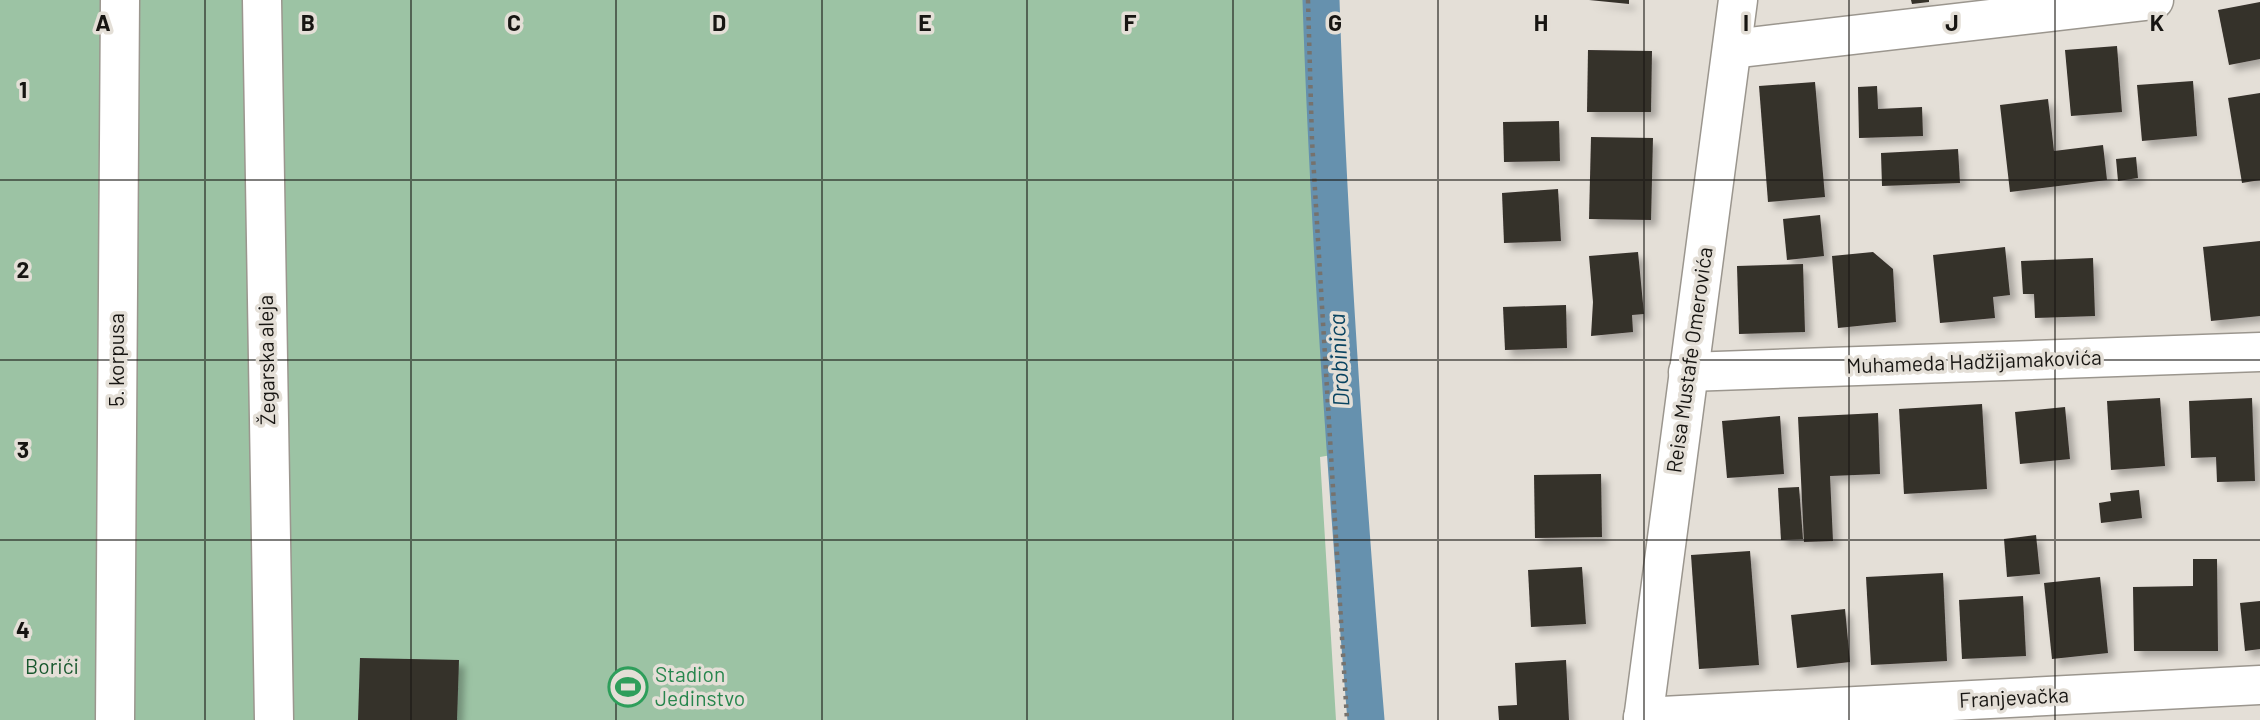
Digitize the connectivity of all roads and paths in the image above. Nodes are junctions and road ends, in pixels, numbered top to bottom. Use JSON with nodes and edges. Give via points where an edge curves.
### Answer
{"nodes":[{"id":1,"x":120,"y":0,"type":"edge"},
{"id":2,"x":262,"y":0,"type":"edge"},
{"id":3,"x":1308,"y":0,"type":"edge"},
{"id":4,"x":1738,"y":0,"type":"edge"},
{"id":5,"x":2154,"y":0,"type":"edge"},
{"id":6,"x":1732,"y":49,"type":"junction"},
{"id":7,"x":2260,"y":352,"type":"edge"},
{"id":8,"x":1688,"y":372,"type":"junction"},
{"id":9,"x":2260,"y":685,"type":"edge"},
{"id":10,"x":1643,"y":718,"type":"edge"},
{"id":11,"x":115,"y":720,"type":"edge"},
{"id":12,"x":274,"y":720,"type":"edge"},
{"id":13,"x":1347,"y":720,"type":"edge"}],
"edges":[{"from":1,"to":11,"type":"street","name":"5. korpusa"},
{"from":2,"to":12,"type":"street","name":"Žegarska aleja"},
{"from":3,"to":13,"type":"path","via":[[1312,141]]},
{"from":4,"to":6,"type":"street","name":"Reisa Mustafe Omerovića"},
{"from":5,"to":6,"type":"street"},
{"from":6,"to":8,"type":"street","name":"Reisa Mustafe Omerovića"},
{"from":7,"to":8,"type":"street","name":"Muhameda Hadžijamakovića"},
{"from":8,"to":10,"type":"street","name":"Reisa Mustafe Omerovića"},
{"from":9,"to":10,"type":"street","name":"Franjevačka"}]}
